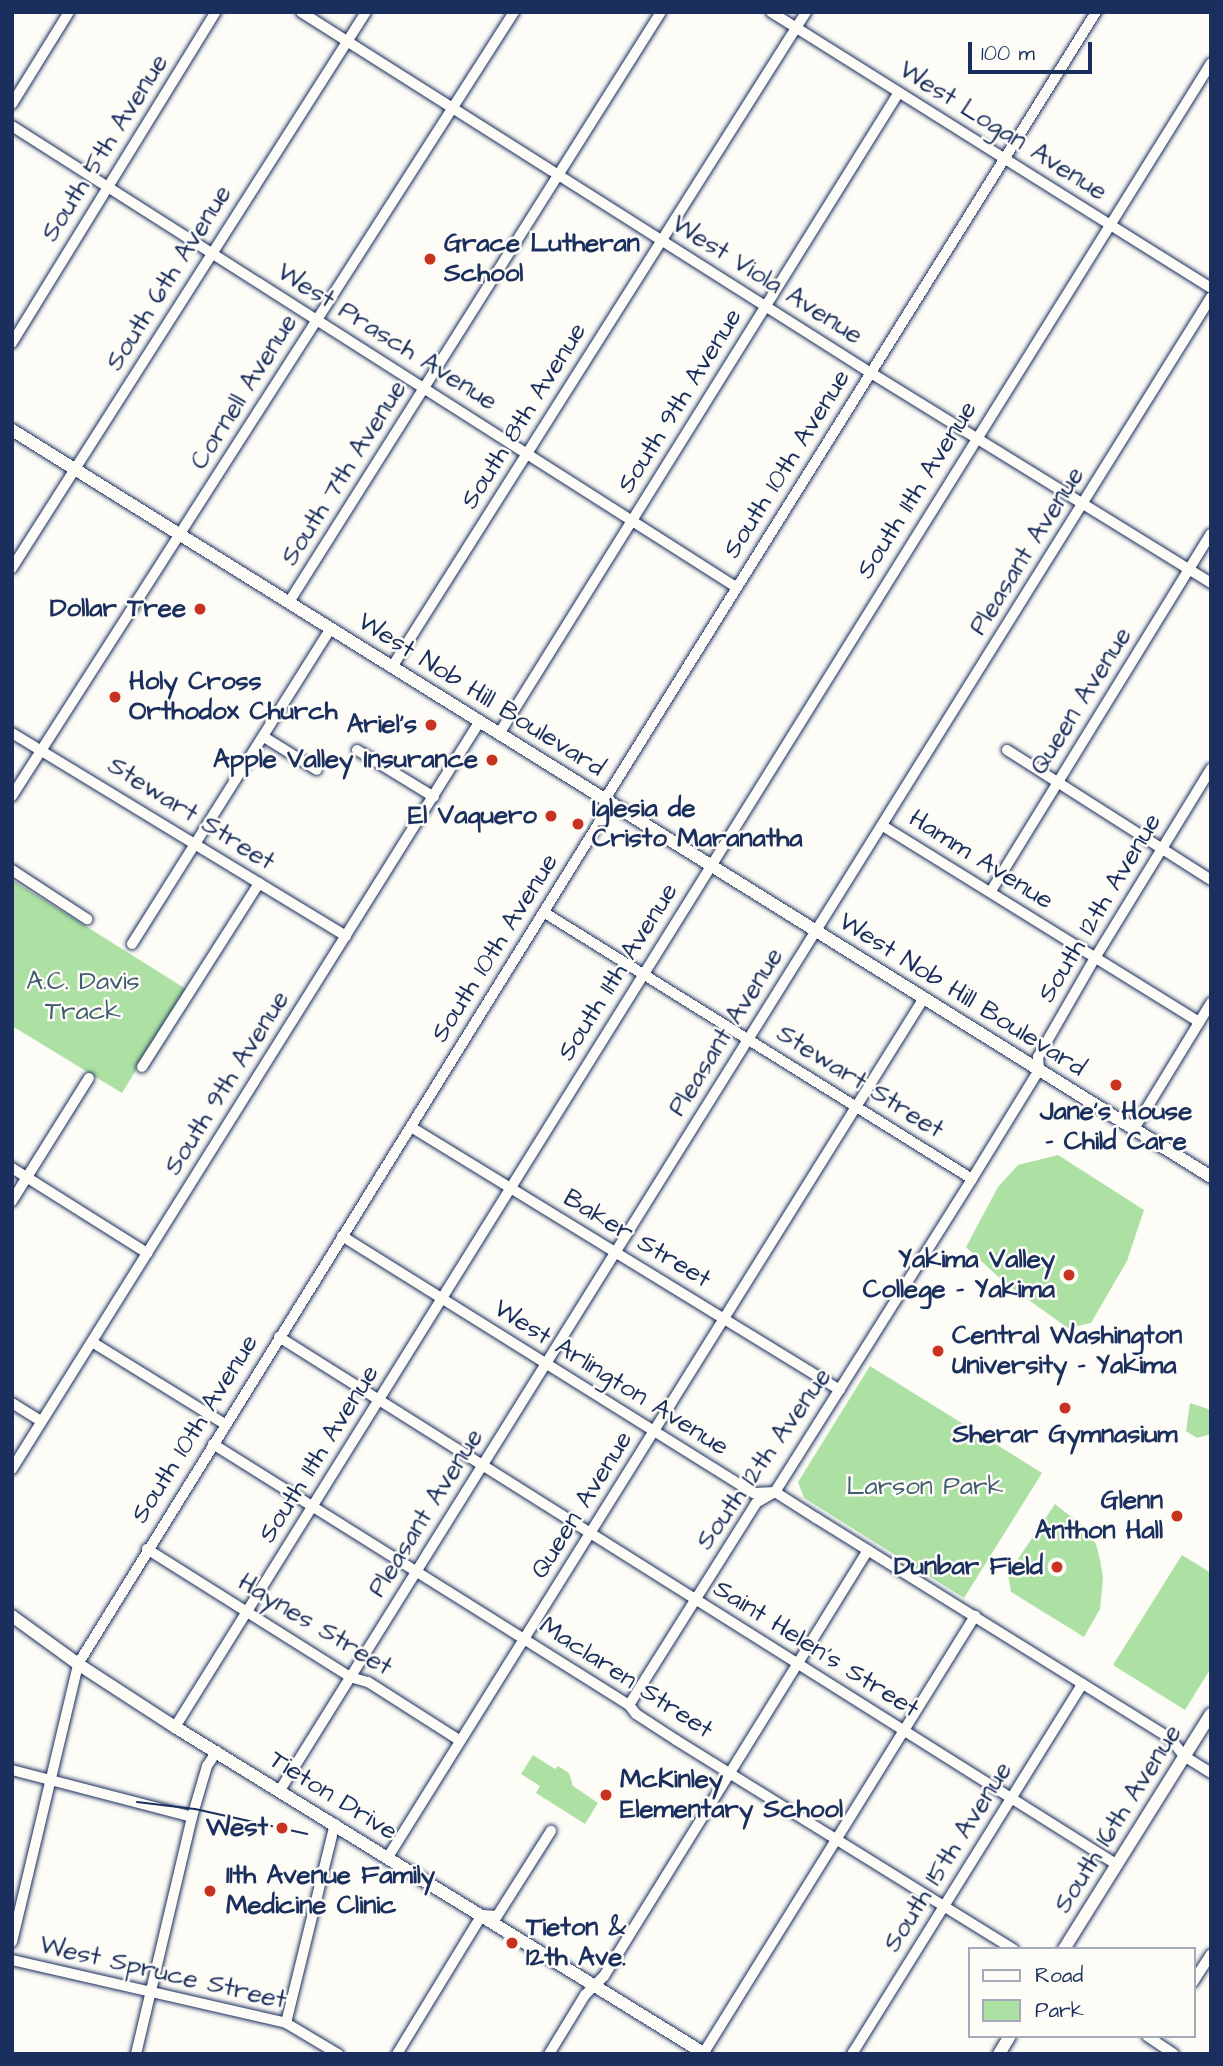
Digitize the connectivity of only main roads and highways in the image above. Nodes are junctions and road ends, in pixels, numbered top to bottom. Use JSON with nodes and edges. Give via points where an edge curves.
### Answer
{"nodes":[{"id":1,"x":12,"y":430,"type":"edge"},
{"id":2,"x":1211,"y":1177,"type":"edge"},
{"id":3,"x":12,"y":1616,"type":"edge"},
{"id":4,"x":1211,"y":1714,"type":"edge"},
{"id":5,"x":1065,"y":1947,"type":"edge"},
{"id":6,"x":1009,"y":2038,"type":"edge"},
{"id":7,"x":704,"y":2054,"type":"edge"},
{"id":8,"x":999,"y":2054,"type":"edge"}],
"edges":[{"from":1,"to":2,"type":"main road","name":"West Nob Hill Boulevard"},
{"from":3,"to":7,"type":"main road","name":"Tieton Drive","via":[[175,1727]]},
{"from":4,"to":5,"type":"main road","name":"South 16th Avenue"},
{"from":6,"to":8,"type":"main road"}]}
